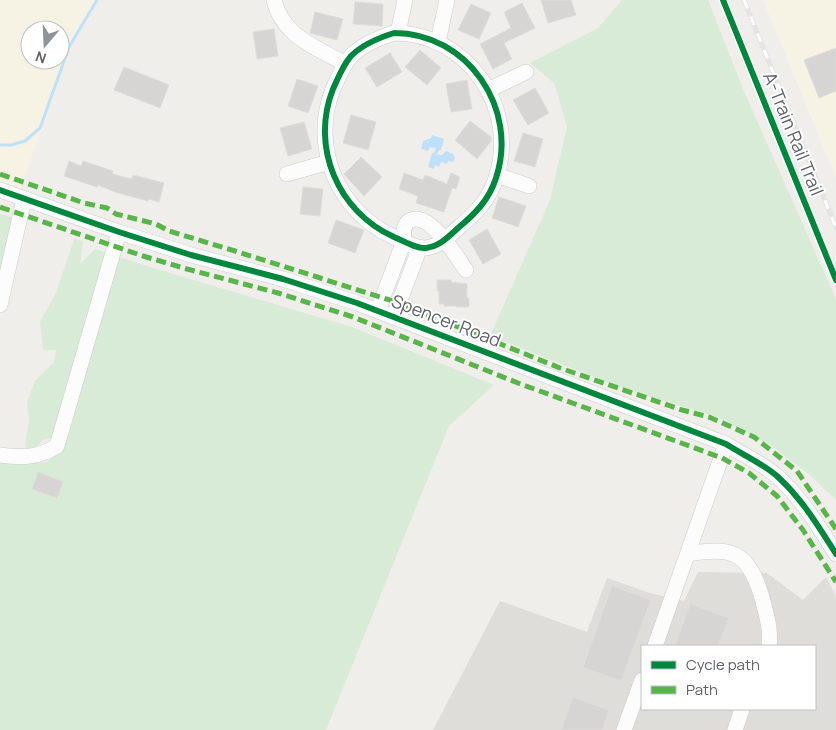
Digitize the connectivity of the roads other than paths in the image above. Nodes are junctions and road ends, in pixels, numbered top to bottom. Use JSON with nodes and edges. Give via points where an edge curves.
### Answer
{"nodes":[{"id":1,"x":274,"y":0,"type":"edge"},
{"id":2,"x":405,"y":0,"type":"edge"},
{"id":3,"x":447,"y":0,"type":"edge"},
{"id":4,"x":398,"y":33,"type":"junction"},
{"id":5,"x":438,"y":42,"type":"junction"},
{"id":6,"x":345,"y":64,"type":"junction"},
{"id":7,"x":526,"y":72,"type":"dead end"},
{"id":8,"x":488,"y":90,"type":"junction"},
{"id":9,"x":329,"y":162,"type":"junction"},
{"id":10,"x":288,"y":174,"type":"dead end"},
{"id":11,"x":497,"y":175,"type":"junction"},
{"id":12,"x":529,"y":186,"type":"dead end"},
{"id":13,"x":0,"y":190,"type":"edge"},
{"id":14,"x":24,"y":199,"type":"junction"},
{"id":15,"x":119,"y":232,"type":"junction"},
{"id":16,"x":404,"y":241,"type":"junction"},
{"id":17,"x":444,"y":241,"type":"junction"},
{"id":18,"x":420,"y":247,"type":"junction"},
{"id":19,"x":466,"y":270,"type":"dead end"},
{"id":20,"x":0,"y":305,"type":"edge"},
{"id":21,"x":378,"y":310,"type":"junction"},
{"id":22,"x":394,"y":316,"type":"junction"},
{"id":23,"x":726,"y":444,"type":"junction"},
{"id":24,"x":0,"y":455,"type":"edge"},
{"id":25,"x":688,"y":554,"type":"junction"},
{"id":26,"x":836,"y":554,"type":"edge"},
{"id":27,"x":655,"y":645,"type":"edge"},
{"id":28,"x":769,"y":645,"type":"edge"},
{"id":29,"x":641,"y":683,"type":"edge"},
{"id":30,"x":742,"y":710,"type":"edge"},
{"id":31,"x":624,"y":730,"type":"edge"},
{"id":32,"x":735,"y":730,"type":"edge"}],
"edges":[{"from":1,"to":6,"type":"street","via":[[281,16],[300,39]]},
{"from":2,"to":4,"type":"street"},
{"from":3,"to":5,"type":"street"},
{"from":4,"to":5,"type":"street","via":[[416,34]]},
{"from":4,"to":6,"type":"street","via":[[372,41]]},
{"from":5,"to":8,"type":"street","via":[[464,61]]},
{"from":6,"to":9,"type":"street","via":[[327,110],[325,136]]},
{"from":7,"to":8,"type":"street"},
{"from":8,"to":11,"type":"street","via":[[502,133]]},
{"from":9,"to":10,"type":"street"},
{"from":9,"to":16,"type":"street","via":[[335,181],[356,210],[380,230]]},
{"from":11,"to":12,"type":"street"},
{"from":11,"to":17,"type":"street","via":[[490,194],[478,211]]},
{"from":13,"to":14,"type":"street","name":"Spencer Road"},
{"from":14,"to":15,"type":"street","name":"Spencer Road"},
{"from":14,"to":20,"type":"street"},
{"from":15,"to":21,"type":"street","name":"Spencer Road"},
{"from":15,"to":24,"type":"street","via":[[57,446],[45,454],[22,458]]},
{"from":16,"to":17,"type":"street","via":[[406,224],[418,220],[438,231]]},
{"from":16,"to":18,"type":"street"},
{"from":16,"to":21,"type":"street"},
{"from":17,"to":18,"type":"street"},
{"from":17,"to":19,"type":"street"},
{"from":18,"to":22,"type":"street"},
{"from":21,"to":22,"type":"street","name":"Spencer Road"},
{"from":22,"to":23,"type":"street","name":"Spencer Road"},
{"from":23,"to":25,"type":"street"},
{"from":23,"to":26,"type":"street","name":"Spencer Road","via":[[777,476],[816,521]]},
{"from":25,"to":27,"type":"street"},
{"from":25,"to":28,"type":"street","via":[[709,550],[734,554],[747,562],[754,573],[764,606],[770,631]]},
{"from":29,"to":31,"type":"street"},
{"from":30,"to":32,"type":"street"}]}
